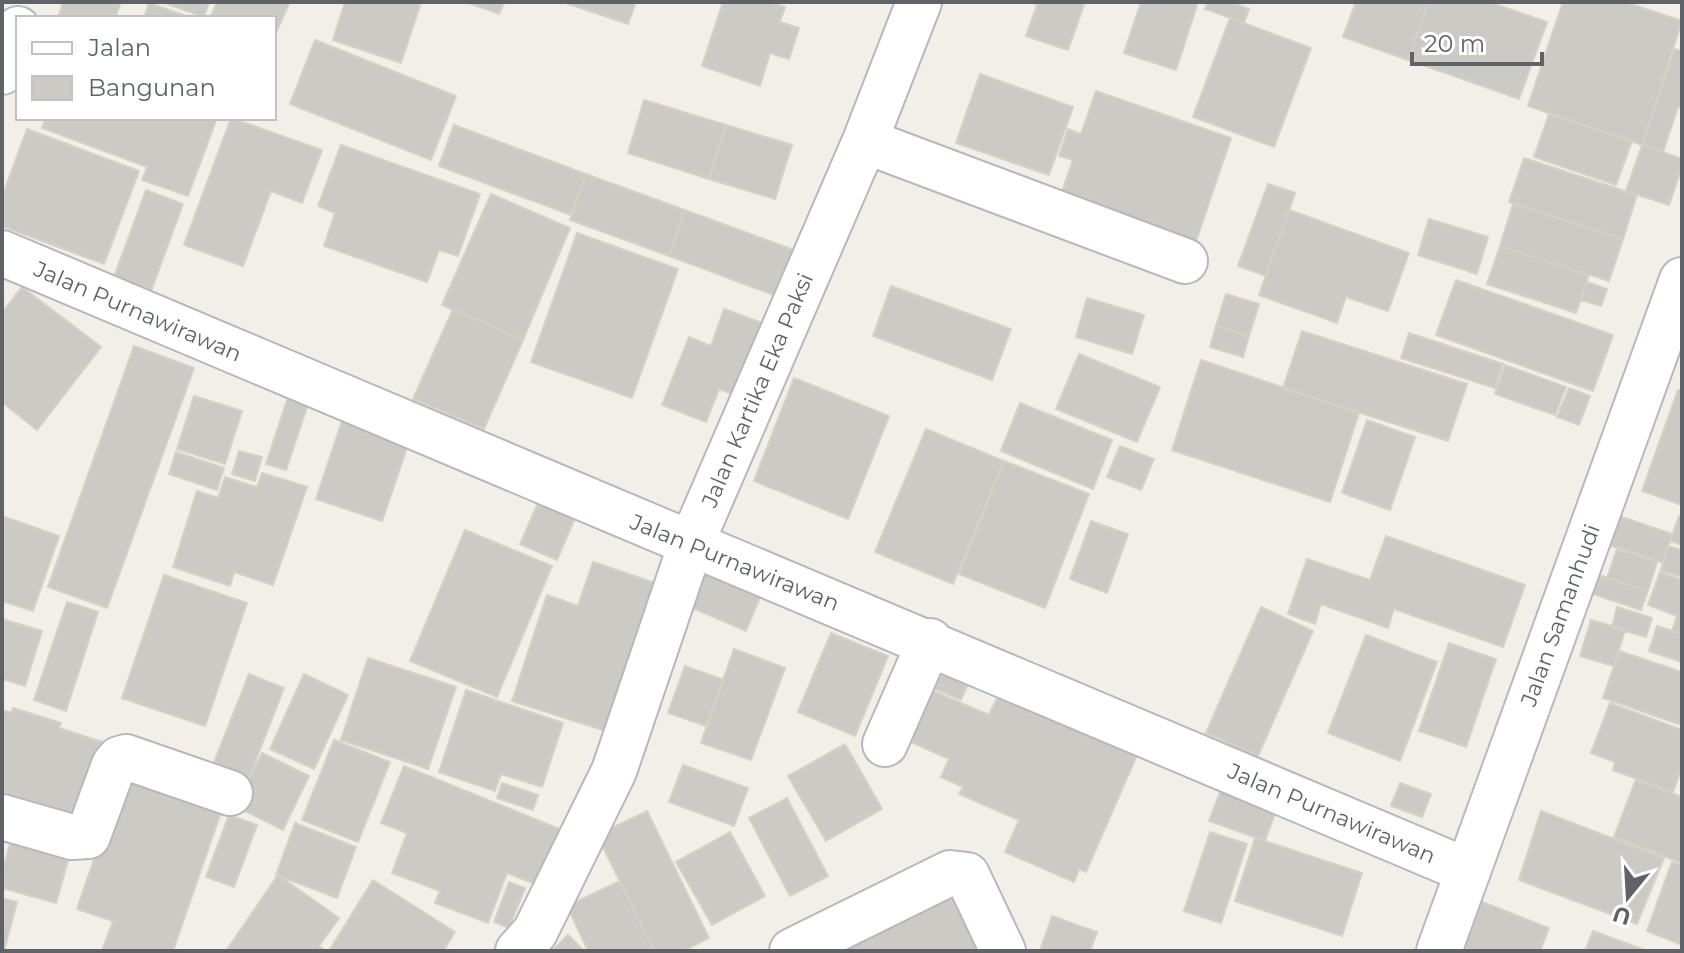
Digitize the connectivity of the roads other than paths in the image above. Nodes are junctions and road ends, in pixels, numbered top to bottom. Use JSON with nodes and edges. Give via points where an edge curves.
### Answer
{"nodes":[{"id":1,"x":919,"y":2,"type":"edge"},
{"id":2,"x":16,"y":34,"type":"edge"},
{"id":3,"x":2,"y":72,"type":"edge"},
{"id":4,"x":865,"y":141,"type":"junction"},
{"id":5,"x":2,"y":253,"type":"edge"},
{"id":6,"x":1185,"y":261,"type":"dead end"},
{"id":7,"x":1682,"y":280,"type":"edge"},
{"id":8,"x":691,"y":544,"type":"junction"},
{"id":9,"x":930,"y":641,"type":"junction"},
{"id":10,"x":885,"y":744,"type":"dead end"},
{"id":11,"x":230,"y":793,"type":"dead end"},
{"id":12,"x":2,"y":817,"type":"edge"},
{"id":13,"x":1468,"y":871,"type":"junction"},
{"id":14,"x":518,"y":951,"type":"edge"},
{"id":15,"x":792,"y":951,"type":"edge"},
{"id":16,"x":1003,"y":951,"type":"edge"},
{"id":17,"x":1439,"y":951,"type":"edge"}],
"edges":[{"from":1,"to":4,"type":"street","name":"Jalan Kartika Eka Paksi"},
{"from":2,"to":3,"type":"street"},
{"from":4,"to":6,"type":"street"},
{"from":4,"to":8,"type":"street","name":"Jalan Kartika Eka Paksi"},
{"from":5,"to":8,"type":"street","name":"Jalan Purnawirawan"},
{"from":7,"to":13,"type":"street","name":"Jalan Samanhudi"},
{"from":8,"to":9,"type":"street","name":"Jalan Purnawirawan"},
{"from":8,"to":14,"type":"street","name":"Jalan Kartika Eka Paksi","via":[[614,771],[535,932]]},
{"from":9,"to":10,"type":"street"},
{"from":9,"to":13,"type":"street","name":"Jalan Purnawirawan"},
{"from":11,"to":12,"type":"street","via":[[126,757],[114,765],[88,836],[72,837]]},
{"from":13,"to":17,"type":"street","name":"Jalan Samanhudi"},
{"from":15,"to":16,"type":"street","via":[[958,872],[967,875]]}]}
